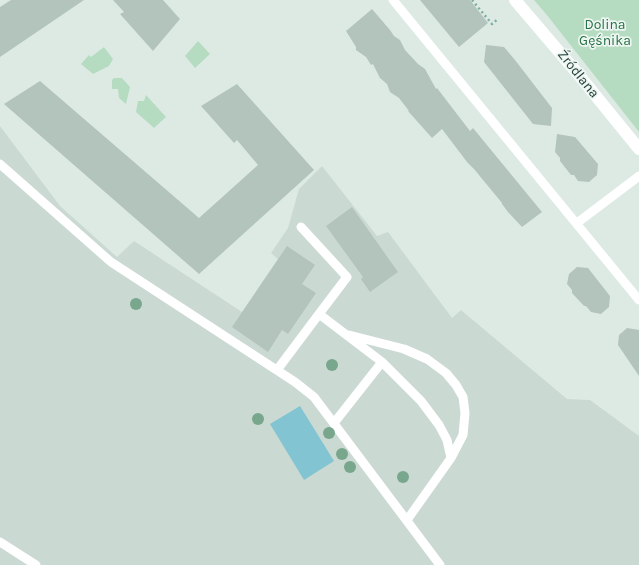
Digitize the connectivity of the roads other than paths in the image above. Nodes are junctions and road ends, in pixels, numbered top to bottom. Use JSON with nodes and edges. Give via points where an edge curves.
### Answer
{"nodes":[{"id":1,"x":393,"y":0,"type":"edge"},
{"id":2,"x":515,"y":0,"type":"edge"},
{"id":3,"x":639,"y":149,"type":"edge"},
{"id":4,"x":0,"y":164,"type":"edge"},
{"id":5,"x":639,"y":176,"type":"edge"},
{"id":6,"x":577,"y":224,"type":"junction"},
{"id":7,"x":301,"y":226,"type":"dead end"},
{"id":8,"x":639,"y":300,"type":"edge"},
{"id":9,"x":319,"y":314,"type":"junction"},
{"id":10,"x":345,"y":334,"type":"junction"},
{"id":11,"x":382,"y":362,"type":"junction"},
{"id":12,"x":277,"y":370,"type":"junction"},
{"id":13,"x":334,"y":423,"type":"junction"},
{"id":14,"x":451,"y":458,"type":"junction"},
{"id":15,"x":406,"y":520,"type":"junction"},
{"id":16,"x":0,"y":542,"type":"edge"},
{"id":17,"x":439,"y":564,"type":"edge"},
{"id":18,"x":36,"y":565,"type":"edge"}],
"edges":[{"from":1,"to":6,"type":"lane"},
{"from":2,"to":3,"type":"street","name":"Źródlana"},
{"from":4,"to":12,"type":"lane","via":[[111,262]]},
{"from":5,"to":6,"type":"lane"},
{"from":6,"to":8,"type":"lane"},
{"from":7,"to":9,"type":"lane","via":[[347,277]]},
{"from":9,"to":10,"type":"lane"},
{"from":9,"to":12,"type":"lane"},
{"from":10,"to":11,"type":"lane"},
{"from":10,"to":14,"type":"lane","via":[[404,349],[427,359],[446,373],[463,398],[465,413],[463,435]]},
{"from":11,"to":13,"type":"lane"},
{"from":11,"to":14,"type":"lane","via":[[421,401],[439,425],[447,440]]},
{"from":12,"to":13,"type":"lane","via":[[314,397]]},
{"from":13,"to":15,"type":"lane"},
{"from":14,"to":15,"type":"lane"},
{"from":15,"to":17,"type":"lane"},
{"from":16,"to":18,"type":"lane"}]}
